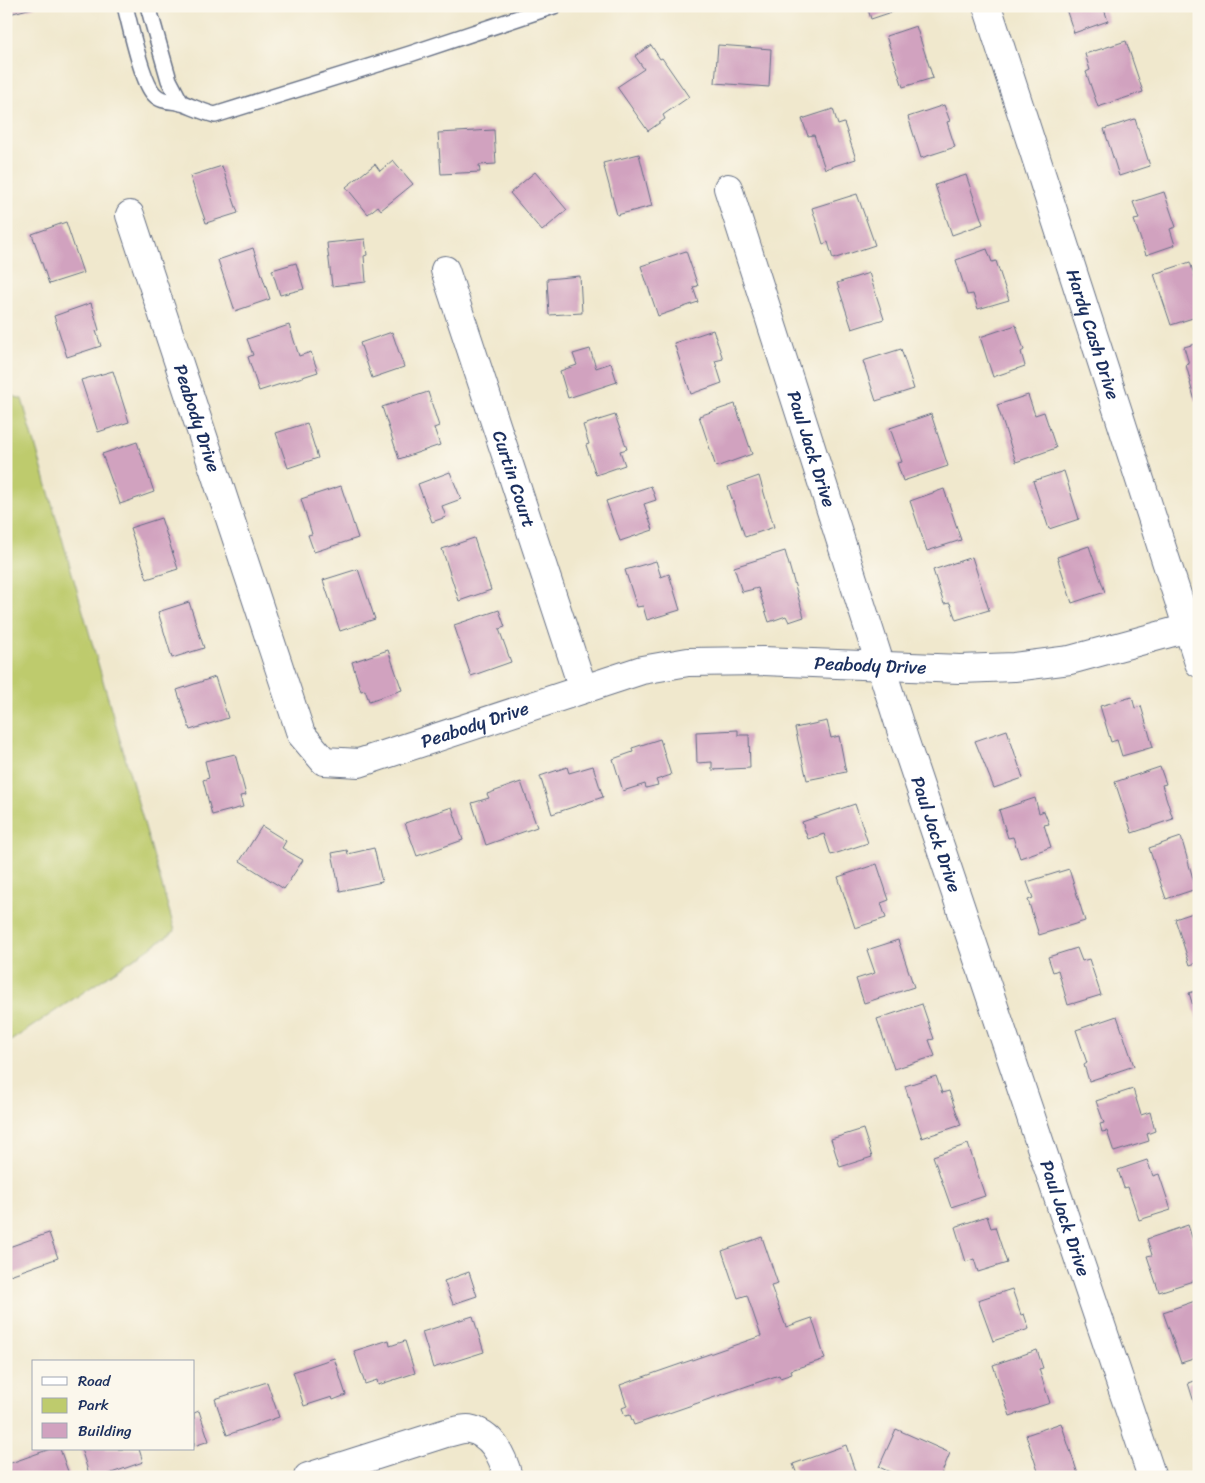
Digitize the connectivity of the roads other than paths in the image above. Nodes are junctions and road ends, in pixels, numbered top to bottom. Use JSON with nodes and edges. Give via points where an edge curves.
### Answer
{"nodes":[{"id":1,"x":125,"y":6,"type":"edge"},
{"id":2,"x":148,"y":6,"type":"edge"},
{"id":3,"x":554,"y":6,"type":"edge"},
{"id":4,"x":987,"y":6,"type":"edge"},
{"id":5,"x":181,"y":103,"type":"junction"},
{"id":6,"x":728,"y":188,"type":"dead end"},
{"id":7,"x":130,"y":214,"type":"dead end"},
{"id":8,"x":445,"y":270,"type":"dead end"},
{"id":9,"x":1193,"y":627,"type":"edge"},
{"id":10,"x":1199,"y":663,"type":"edge"},
{"id":11,"x":882,"y":665,"type":"junction"},
{"id":12,"x":583,"y":689,"type":"junction"},
{"id":13,"x":308,"y":1477,"type":"edge"},
{"id":14,"x":508,"y":1477,"type":"edge"},
{"id":15,"x":1152,"y":1477,"type":"edge"}],
"edges":[{"from":1,"to":5,"type":"lane","via":[[146,78],[154,94],[166,102]]},
{"from":2,"to":5,"type":"lane","via":[[170,80]]},
{"from":3,"to":5,"type":"lane","via":[[231,112],[215,115]]},
{"from":4,"to":9,"type":"street","name":"Hardy Cash Drive"},
{"from":6,"to":11,"type":"street","name":"Paul Jack Drive"},
{"from":7,"to":12,"type":"street","name":"Peabody Drive","via":[[301,734],[324,761],[359,763]]},
{"from":8,"to":12,"type":"street","name":"Curtin Court"},
{"from":9,"to":10,"type":"street","name":"Hardy Cash Drive"},
{"from":9,"to":11,"type":"street","name":"Peabody Drive","via":[[1070,660],[1014,667],[960,669]]},
{"from":11,"to":12,"type":"street","name":"Peabody Drive","via":[[688,662],[642,670]]},
{"from":11,"to":15,"type":"street","name":"Paul Jack Drive"},
{"from":13,"to":14,"type":"street","via":[[469,1429],[488,1438],[504,1460]]}]}
